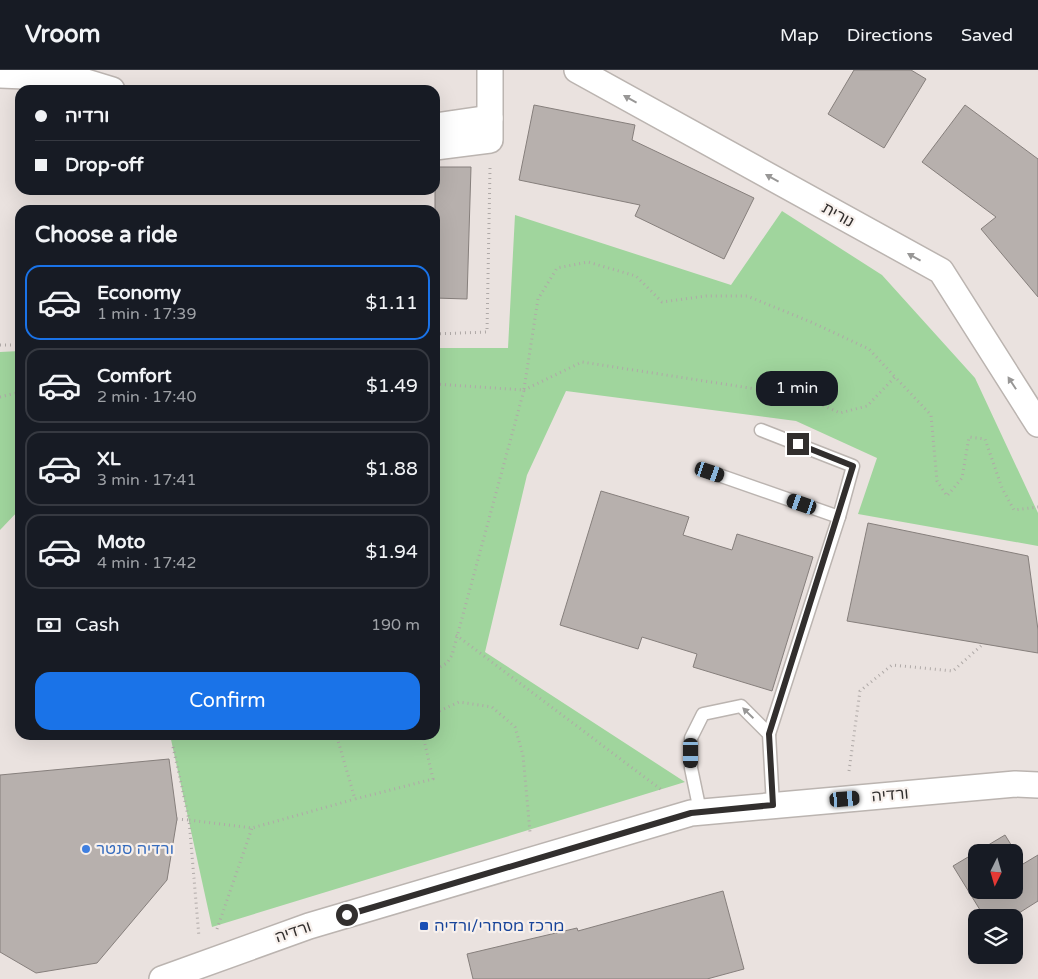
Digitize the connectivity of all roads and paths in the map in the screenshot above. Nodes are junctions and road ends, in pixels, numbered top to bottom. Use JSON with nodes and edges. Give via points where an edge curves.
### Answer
{"nodes":[{"id":1,"x":490,"y":70,"type":"edge"},
{"id":2,"x":578,"y":70,"type":"edge"},
{"id":3,"x":0,"y":75,"type":"edge"},
{"id":4,"x":96,"y":85,"type":"edge"},
{"id":5,"x":440,"y":126,"type":"edge"},
{"id":6,"x":490,"y":129,"type":"junction"},
{"id":7,"x":440,"y":145,"type":"edge"},
{"id":8,"x":440,"y":334,"type":"edge"},
{"id":9,"x":0,"y":345,"type":"edge"},
{"id":10,"x":15,"y":345,"type":"edge"},
{"id":11,"x":895,"y":377,"type":"junction"},
{"id":12,"x":440,"y":384,"type":"edge"},
{"id":13,"x":524,"y":390,"type":"junction"},
{"id":14,"x":15,"y":393,"type":"edge"},
{"id":15,"x":0,"y":397,"type":"edge"},
{"id":16,"x":1038,"y":424,"type":"edge"},
{"id":17,"x":761,"y":430,"type":"dead end"},
{"id":18,"x":710,"y":472,"type":"dead end"},
{"id":19,"x":1038,"y":507,"type":"edge"},
{"id":20,"x":839,"y":517,"type":"junction"},
{"id":21,"x":456,"y":635,"type":"junction"},
{"id":22,"x":983,"y":644,"type":"dead end"},
{"id":23,"x":440,"y":667,"type":"edge"},
{"id":24,"x":440,"y":711,"type":"edge"},
{"id":25,"x":769,"y":734,"type":"junction"},
{"id":26,"x":338,"y":740,"type":"edge"},
{"id":27,"x":424,"y":740,"type":"edge"},
{"id":28,"x":173,"y":748,"type":"dead end"},
{"id":29,"x":1038,"y":776,"type":"edge"},
{"id":30,"x":1026,"y":785,"type":"edge"},
{"id":31,"x":355,"y":799,"type":"junction"},
{"id":32,"x":845,"y":799,"type":"junction"},
{"id":33,"x":773,"y":805,"type":"junction"},
{"id":34,"x":695,"y":812,"type":"junction"},
{"id":35,"x":177,"y":819,"type":"dead end"},
{"id":36,"x":189,"y":820,"type":"junction"},
{"id":37,"x":252,"y":828,"type":"junction"},
{"id":38,"x":532,"y":860,"type":"junction"},
{"id":39,"x":203,"y":964,"type":"junction"},
{"id":40,"x":162,"y":979,"type":"edge"}],
"edges":[{"from":1,"to":6,"type":"street"},
{"from":16,"to":2,"type":"street","name":"נורית","one_way":true,"via":[[941,271]]},
{"from":3,"to":4,"type":"street","via":[[73,78]]},
{"from":5,"to":6,"type":"street"},
{"from":6,"to":7,"type":"street"},
{"from":6,"to":8,"type":"path","via":[[487,332]]},
{"from":9,"to":10,"type":"path"},
{"from":11,"to":13,"type":"path","via":[[867,406],[840,413],[801,396],[582,362]]},
{"from":11,"to":13,"type":"path","via":[[869,350],[747,296],[706,296],[662,302],[636,276],[588,262],[557,268],[538,299]]},
{"from":11,"to":19,"type":"path","via":[[931,415],[936,481],[947,496],[962,478],[969,437],[985,439],[1002,488],[1014,510]]},
{"from":12,"to":13,"type":"path"},
{"from":13,"to":21,"type":"path"},
{"from":14,"to":15,"type":"path"},
{"from":17,"to":20,"type":"lane","via":[[853,466]]},
{"from":18,"to":20,"type":"lane"},
{"from":20,"to":25,"type":"lane"},
{"from":21,"to":23,"type":"path","via":[[452,655]]},
{"from":21,"to":34,"type":"path"},
{"from":22,"to":32,"type":"path","via":[[953,671],[892,665],[860,692]]},
{"from":24,"to":38,"type":"path","via":[[459,702],[492,707],[515,727],[523,755]]},
{"from":25,"to":33,"type":"lane"},
{"from":25,"to":34,"type":"lane","one_way":true,"via":[[740,706],[703,714],[691,738]]},
{"from":26,"to":31,"type":"path"},
{"from":27,"to":31,"type":"path","via":[[433,780]]},
{"from":28,"to":36,"type":"path"},
{"from":29,"to":30,"type":"street","name":"ורדיה"},
{"from":30,"to":32,"type":"street","name":"ורדיה"},
{"from":31,"to":37,"type":"path"},
{"from":32,"to":33,"type":"street","name":"ורדיה"},
{"from":33,"to":34,"type":"street","name":"ורדיה"},
{"from":34,"to":38,"type":"street","name":"ורדיה"},
{"from":35,"to":36,"type":"path"},
{"from":36,"to":37,"type":"path"},
{"from":36,"to":39,"type":"path"},
{"from":37,"to":39,"type":"path"},
{"from":38,"to":39,"type":"street","name":"ורדיה","via":[[310,926]]},
{"from":39,"to":40,"type":"street","name":"ורדיה"}]}
